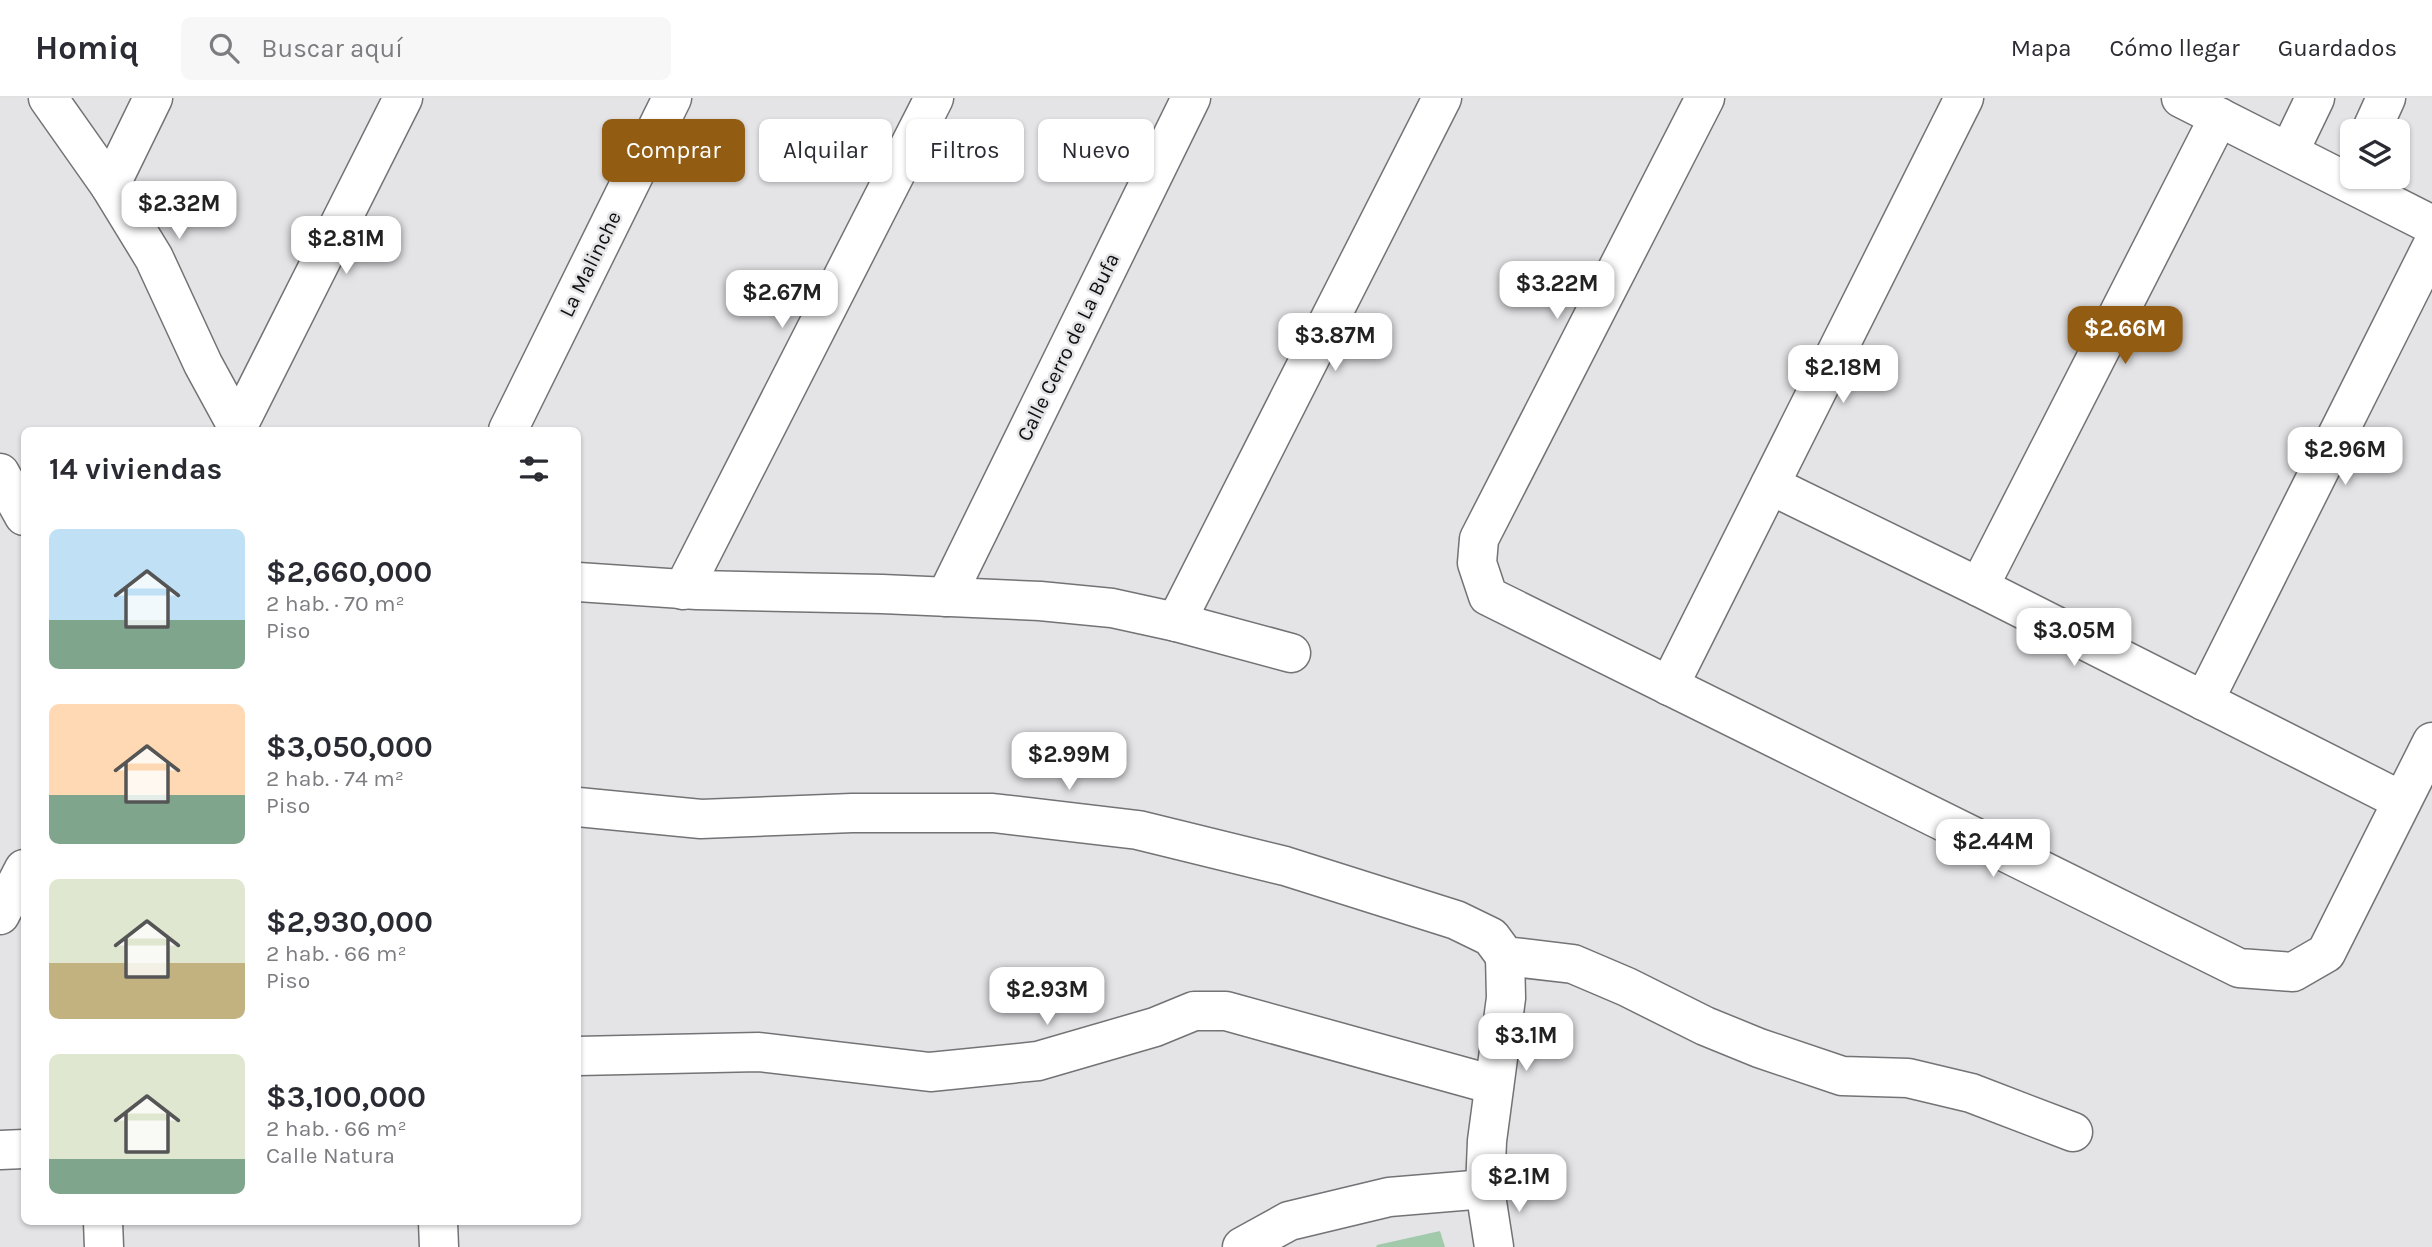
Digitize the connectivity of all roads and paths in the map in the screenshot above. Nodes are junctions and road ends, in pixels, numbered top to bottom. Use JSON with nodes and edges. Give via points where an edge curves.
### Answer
{"nodes":[{"id":1,"x":48,"y":98,"type":"edge"},
{"id":2,"x":153,"y":98,"type":"edge"},
{"id":3,"x":402,"y":98,"type":"edge"},
{"id":4,"x":672,"y":98,"type":"edge"},
{"id":5,"x":934,"y":98,"type":"edge"},
{"id":6,"x":1191,"y":98,"type":"edge"},
{"id":7,"x":1442,"y":98,"type":"edge"},
{"id":8,"x":1705,"y":98,"type":"edge"},
{"id":9,"x":1964,"y":98,"type":"edge"},
{"id":10,"x":2181,"y":98,"type":"edge"},
{"id":11,"x":2315,"y":98,"type":"edge"},
{"id":12,"x":2386,"y":98,"type":"edge"},
{"id":13,"x":2219,"y":117,"type":"junction"},
{"id":14,"x":2376,"y":119,"type":"edge"},
{"id":15,"x":2289,"y":152,"type":"junction"},
{"id":16,"x":2340,"y":174,"type":"edge"},
{"id":17,"x":110,"y":186,"type":"junction"},
{"id":18,"x":2369,"y":189,"type":"edge"},
{"id":19,"x":2432,"y":225,"type":"edge"},
{"id":20,"x":2432,"y":246,"type":"edge"},
{"id":21,"x":237,"y":427,"type":"edge"},
{"id":22,"x":239,"y":427,"type":"edge"},
{"id":23,"x":509,"y":427,"type":"edge"},
{"id":24,"x":0,"y":473,"type":"edge"},
{"id":25,"x":1770,"y":485,"type":"junction"},
{"id":26,"x":21,"y":511,"type":"edge"},
{"id":27,"x":581,"y":582,"type":"edge"},
{"id":28,"x":1979,"y":587,"type":"junction"},
{"id":29,"x":683,"y":590,"type":"junction"},
{"id":30,"x":946,"y":597,"type":"junction"},
{"id":31,"x":1176,"y":622,"type":"junction"},
{"id":32,"x":1291,"y":653,"type":"dead end"},
{"id":33,"x":1669,"y":686,"type":"junction"},
{"id":34,"x":2204,"y":701,"type":"junction"},
{"id":35,"x":2432,"y":742,"type":"edge"},
{"id":36,"x":2402,"y":801,"type":"junction"},
{"id":37,"x":581,"y":807,"type":"edge"},
{"id":38,"x":21,"y":875,"type":"edge"},
{"id":39,"x":0,"y":915,"type":"edge"},
{"id":40,"x":1505,"y":956,"type":"junction"},
{"id":41,"x":581,"y":1056,"type":"edge"},
{"id":42,"x":1494,"y":1085,"type":"junction"},
{"id":43,"x":2073,"y":1132,"type":"dead end"},
{"id":44,"x":21,"y":1149,"type":"edge"},
{"id":45,"x":0,"y":1150,"type":"edge"},
{"id":46,"x":1485,"y":1189,"type":"junction"},
{"id":47,"x":103,"y":1225,"type":"edge"},
{"id":48,"x":438,"y":1225,"type":"edge"},
{"id":49,"x":104,"y":1247,"type":"edge"},
{"id":50,"x":439,"y":1247,"type":"edge"},
{"id":51,"x":1242,"y":1247,"type":"edge"},
{"id":52,"x":1494,"y":1247,"type":"edge"}],
"edges":[{"from":1,"to":17,"type":"street"},
{"from":2,"to":17,"type":"street"},
{"from":3,"to":22,"type":"street"},
{"from":4,"to":23,"type":"street","name":"La Malinche"},
{"from":5,"to":29,"type":"street"},
{"from":6,"to":30,"type":"street","name":"Calle Cerro de La Bufa"},
{"from":7,"to":31,"type":"street"},
{"from":8,"to":33,"type":"street","via":[[1479,539],[1477,564],[1488,596]]},
{"from":9,"to":25,"type":"street"},
{"from":10,"to":13,"type":"street"},
{"from":11,"to":15,"type":"street"},
{"from":12,"to":14,"type":"street"},
{"from":13,"to":15,"type":"street"},
{"from":13,"to":28,"type":"street"},
{"from":15,"to":16,"type":"street"},
{"from":17,"to":21,"type":"street","via":[[154,258]]},
{"from":18,"to":19,"type":"street"},
{"from":20,"to":34,"type":"street"},
{"from":24,"to":26,"type":"street"},
{"from":25,"to":28,"type":"street"},
{"from":25,"to":33,"type":"street"},
{"from":27,"to":29,"type":"street"},
{"from":28,"to":34,"type":"street"},
{"from":29,"to":30,"type":"street"},
{"from":30,"to":31,"type":"street","via":[[1112,608]]},
{"from":31,"to":32,"type":"street"},
{"from":33,"to":36,"type":"street","via":[[2239,968],[2293,972],[2326,953]]},
{"from":34,"to":36,"type":"street"},
{"from":35,"to":36,"type":"street"},
{"from":37,"to":40,"type":"street","via":[[701,819],[993,813],[1138,830],[1285,866],[1456,920],[1490,937]]},
{"from":38,"to":39,"type":"street"},
{"from":40,"to":42,"type":"street","via":[[1506,998]]},
{"from":40,"to":43,"type":"street","via":[[1573,964],[1705,1026],[1842,1076],[1908,1078],[1971,1093]]},
{"from":41,"to":42,"type":"street","via":[[759,1052],[930,1072],[1038,1061],[1195,1011],[1226,1011]]},
{"from":42,"to":46,"type":"street"},
{"from":44,"to":45,"type":"street"},
{"from":46,"to":51,"type":"street","via":[[1389,1197],[1289,1222]]},
{"from":46,"to":52,"type":"street"},
{"from":47,"to":49,"type":"street"},
{"from":48,"to":50,"type":"street"}]}
